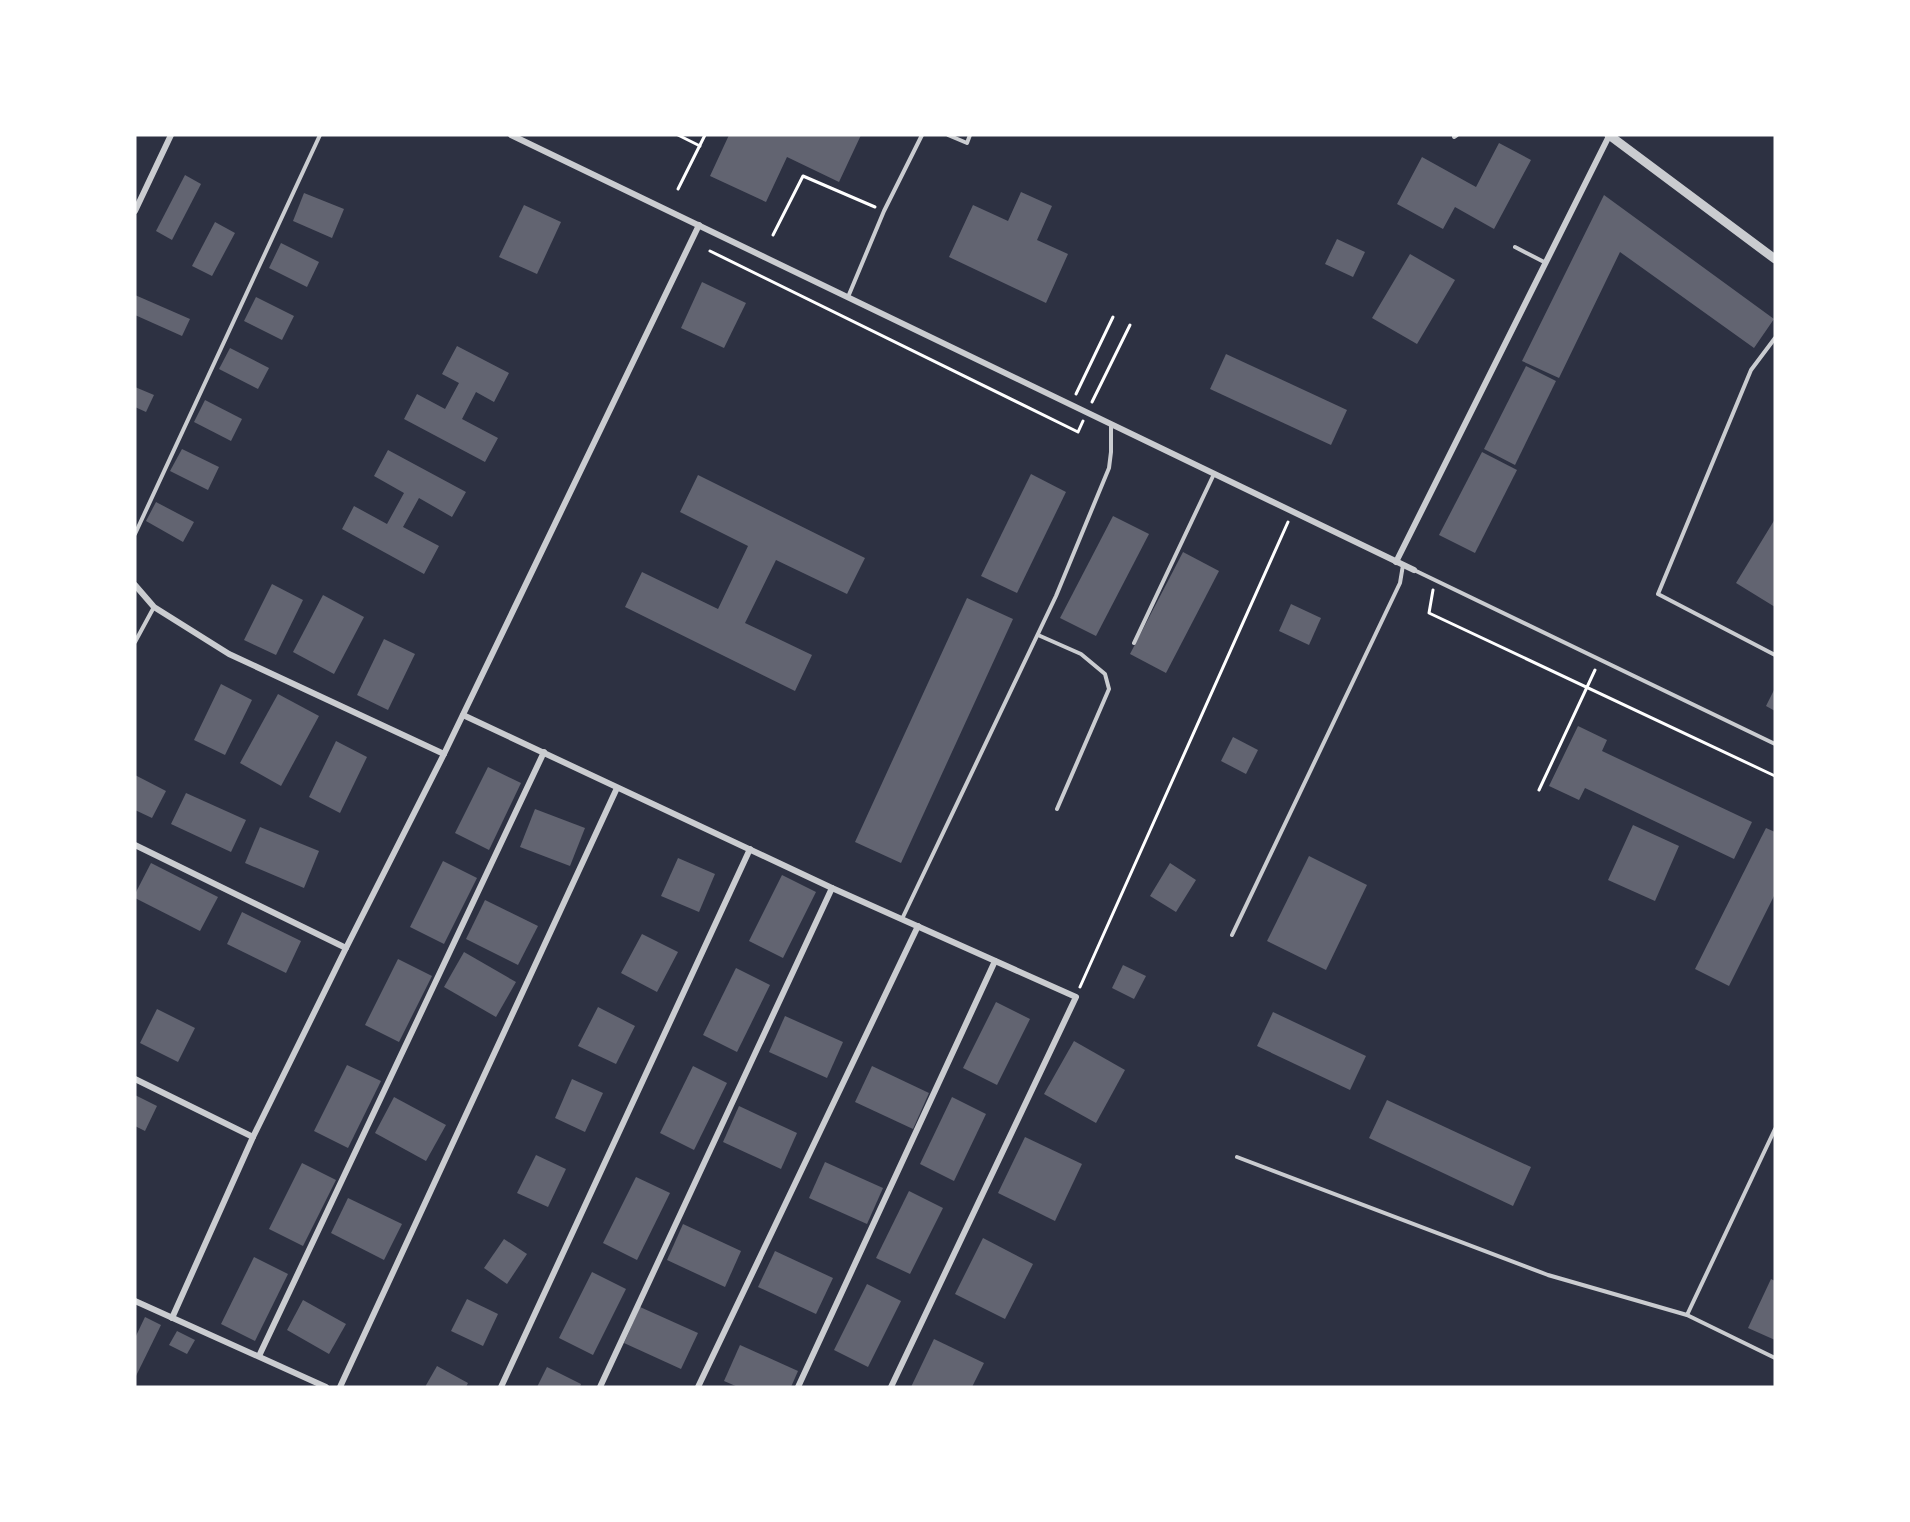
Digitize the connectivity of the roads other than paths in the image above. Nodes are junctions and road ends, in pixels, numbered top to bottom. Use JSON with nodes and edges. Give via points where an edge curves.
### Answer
{"nodes":[{"id":1,"x":171,"y":135,"type":"edge"},
{"id":2,"x":320,"y":135,"type":"edge"},
{"id":3,"x":511,"y":135,"type":"edge"},
{"id":4,"x":922,"y":135,"type":"edge"},
{"id":5,"x":948,"y":135,"type":"edge"},
{"id":6,"x":970,"y":135,"type":"edge"},
{"id":7,"x":1609,"y":135,"type":"edge"},
{"id":8,"x":135,"y":210,"type":"edge"},
{"id":9,"x":699,"y":225,"type":"junction"},
{"id":10,"x":1515,"y":247,"type":"dead end"},
{"id":11,"x":1775,"y":259,"type":"edge"},
{"id":12,"x":1546,"y":263,"type":"junction"},
{"id":13,"x":848,"y":297,"type":"junction"},
{"id":14,"x":1775,"y":338,"type":"edge"},
{"id":15,"x":1111,"y":424,"type":"junction"},
{"id":16,"x":1214,"y":474,"type":"junction"},
{"id":17,"x":135,"y":534,"type":"edge"},
{"id":18,"x":1396,"y":561,"type":"junction"},
{"id":19,"x":1404,"y":565,"type":"junction"},
{"id":20,"x":1414,"y":570,"type":"joint"},
{"id":21,"x":135,"y":585,"type":"edge"},
{"id":22,"x":154,"y":607,"type":"junction"},
{"id":23,"x":1038,"y":635,"type":"junction"},
{"id":24,"x":135,"y":642,"type":"edge"},
{"id":25,"x":1134,"y":643,"type":"dead end"},
{"id":26,"x":1775,"y":656,"type":"edge"},
{"id":27,"x":463,"y":715,"type":"junction"},
{"id":28,"x":1775,"y":744,"type":"edge"},
{"id":29,"x":544,"y":752,"type":"junction"},
{"id":30,"x":444,"y":754,"type":"junction"},
{"id":31,"x":617,"y":788,"type":"junction"},
{"id":32,"x":1057,"y":809,"type":"dead end"},
{"id":33,"x":135,"y":844,"type":"edge"},
{"id":34,"x":750,"y":849,"type":"junction"},
{"id":35,"x":832,"y":888,"type":"junction"},
{"id":36,"x":902,"y":920,"type":"junction"},
{"id":37,"x":918,"y":926,"type":"junction"},
{"id":38,"x":1232,"y":935,"type":"dead end"},
{"id":39,"x":346,"y":948,"type":"junction"},
{"id":40,"x":995,"y":960,"type":"junction"},
{"id":41,"x":135,"y":1079,"type":"edge"},
{"id":42,"x":1775,"y":1129,"type":"edge"},
{"id":43,"x":253,"y":1137,"type":"junction"},
{"id":44,"x":1237,"y":1157,"type":"dead end"},
{"id":45,"x":135,"y":1301,"type":"edge"},
{"id":46,"x":1687,"y":1315,"type":"junction"},
{"id":47,"x":172,"y":1318,"type":"junction"},
{"id":48,"x":259,"y":1356,"type":"junction"},
{"id":49,"x":1775,"y":1358,"type":"edge"},
{"id":50,"x":326,"y":1387,"type":"edge"},
{"id":51,"x":340,"y":1387,"type":"edge"},
{"id":52,"x":501,"y":1387,"type":"edge"},
{"id":53,"x":600,"y":1387,"type":"edge"},
{"id":54,"x":698,"y":1387,"type":"edge"},
{"id":55,"x":798,"y":1387,"type":"edge"},
{"id":56,"x":891,"y":1387,"type":"edge"}],
"edges":[{"from":1,"to":8,"type":"street"},
{"from":2,"to":17,"type":"lane"},
{"from":3,"to":9,"type":"street"},
{"from":4,"to":13,"type":"lane"},
{"from":5,"to":6,"type":"lane","via":[[966,143]]},
{"from":7,"to":11,"type":"street"},
{"from":7,"to":12,"type":"street"},
{"from":9,"to":13,"type":"street"},
{"from":9,"to":27,"type":"street"},
{"from":10,"to":12,"type":"lane"},
{"from":12,"to":18,"type":"street"},
{"from":13,"to":15,"type":"street"},
{"from":14,"to":26,"type":"lane","via":[[1751,370],[1658,594]]},
{"from":15,"to":16,"type":"street"},
{"from":15,"to":23,"type":"lane","via":[[1108,468]]},
{"from":16,"to":18,"type":"street"},
{"from":16,"to":25,"type":"lane"},
{"from":18,"to":19,"type":"street"},
{"from":19,"to":20,"type":"street"},
{"from":19,"to":38,"type":"lane","via":[[1400,584]]},
{"from":20,"to":28,"type":"lane"},
{"from":21,"to":22,"type":"street"},
{"from":22,"to":24,"type":"lane"},
{"from":22,"to":30,"type":"street","via":[[229,654]]},
{"from":23,"to":32,"type":"lane","via":[[1081,654],[1105,674],[1109,689]]},
{"from":23,"to":36,"type":"lane"},
{"from":27,"to":29,"type":"street"},
{"from":27,"to":30,"type":"street"},
{"from":29,"to":31,"type":"street"},
{"from":29,"to":48,"type":"street"},
{"from":30,"to":39,"type":"street"},
{"from":31,"to":34,"type":"street"},
{"from":31,"to":51,"type":"street"},
{"from":33,"to":39,"type":"street"},
{"from":34,"to":35,"type":"street"},
{"from":34,"to":52,"type":"street"},
{"from":35,"to":36,"type":"street"},
{"from":35,"to":53,"type":"street"},
{"from":36,"to":37,"type":"street"},
{"from":37,"to":40,"type":"street"},
{"from":37,"to":54,"type":"street"},
{"from":39,"to":43,"type":"street"},
{"from":40,"to":55,"type":"street"},
{"from":40,"to":56,"type":"street","via":[[1076,997]]},
{"from":41,"to":43,"type":"street"},
{"from":42,"to":46,"type":"lane"},
{"from":43,"to":47,"type":"street"},
{"from":44,"to":46,"type":"lane","via":[[1548,1275]]},
{"from":45,"to":47,"type":"street"},
{"from":46,"to":49,"type":"lane"},
{"from":47,"to":48,"type":"street"},
{"from":48,"to":50,"type":"street"}]}
